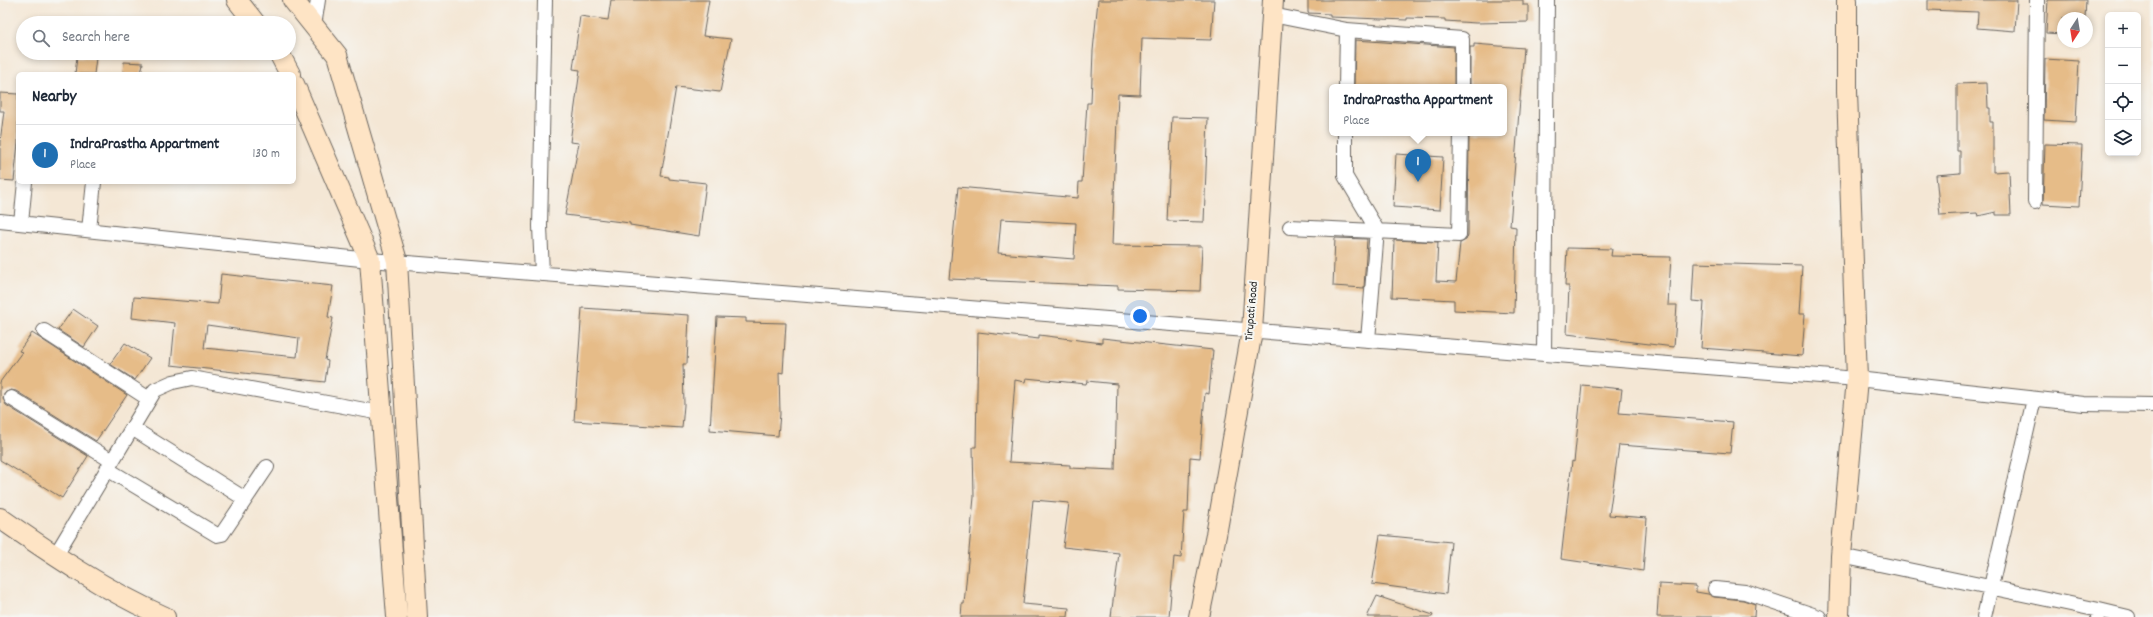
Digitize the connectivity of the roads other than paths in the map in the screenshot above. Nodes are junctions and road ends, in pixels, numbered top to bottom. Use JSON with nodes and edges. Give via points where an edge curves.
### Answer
{"nodes":[{"id":1,"x":237,"y":0,"type":"edge"},
{"id":2,"x":292,"y":0,"type":"edge"},
{"id":3,"x":318,"y":0,"type":"edge"},
{"id":4,"x":545,"y":0,"type":"edge"},
{"id":5,"x":1547,"y":0,"type":"edge"},
{"id":6,"x":1847,"y":0,"type":"edge"},
{"id":7,"x":2037,"y":0,"type":"edge"},
{"id":8,"x":1272,"y":7,"type":"edge"},
{"id":9,"x":250,"y":16,"type":"edge"},
{"id":10,"x":314,"y":26,"type":"junction"},
{"id":11,"x":1347,"y":30,"type":"junction"},
{"id":12,"x":283,"y":60,"type":"edge"},
{"id":13,"x":289,"y":72,"type":"edge"},
{"id":14,"x":1346,"y":84,"type":"edge"},
{"id":15,"x":1462,"y":84,"type":"edge"},
{"id":16,"x":296,"y":89,"type":"edge"},
{"id":17,"x":1345,"y":136,"type":"edge"},
{"id":18,"x":1461,"y":136,"type":"edge"},
{"id":19,"x":25,"y":184,"type":"edge"},
{"id":20,"x":94,"y":184,"type":"edge"},
{"id":21,"x":2035,"y":202,"type":"dead end"},
{"id":22,"x":0,"y":221,"type":"edge"},
{"id":23,"x":21,"y":223,"type":"junction"},
{"id":24,"x":1290,"y":227,"type":"dead end"},
{"id":25,"x":89,"y":230,"type":"junction"},
{"id":26,"x":1377,"y":230,"type":"junction"},
{"id":27,"x":370,"y":260,"type":"junction"},
{"id":28,"x":397,"y":261,"type":"junction"},
{"id":29,"x":542,"y":274,"type":"junction"},
{"id":30,"x":44,"y":331,"type":"dead end"},
{"id":31,"x":1252,"y":331,"type":"junction"},
{"id":32,"x":1368,"y":340,"type":"junction"},
{"id":33,"x":1544,"y":354,"type":"junction"},
{"id":34,"x":1856,"y":379,"type":"junction"},
{"id":35,"x":11,"y":398,"type":"dead end"},
{"id":36,"x":149,"y":399,"type":"junction"},
{"id":37,"x":2034,"y":399,"type":"junction"},
{"id":38,"x":2153,"y":405,"type":"edge"},
{"id":39,"x":381,"y":413,"type":"junction"},
{"id":40,"x":132,"y":428,"type":"junction"},
{"id":41,"x":109,"y":465,"type":"junction"},
{"id":42,"x":267,"y":467,"type":"dead end"},
{"id":43,"x":245,"y":499,"type":"junction"},
{"id":44,"x":0,"y":518,"type":"edge"},
{"id":45,"x":55,"y":556,"type":"junction"},
{"id":46,"x":1841,"y":556,"type":"junction"},
{"id":47,"x":1991,"y":587,"type":"junction"},
{"id":48,"x":1715,"y":589,"type":"dead end"},
{"id":49,"x":2099,"y":613,"type":"edge"},
{"id":50,"x":165,"y":617,"type":"edge"},
{"id":51,"x":396,"y":617,"type":"edge"},
{"id":52,"x":417,"y":617,"type":"edge"},
{"id":53,"x":1199,"y":617,"type":"edge"},
{"id":54,"x":1819,"y":617,"type":"edge"},
{"id":55,"x":1839,"y":617,"type":"edge"},
{"id":56,"x":1984,"y":617,"type":"edge"},
{"id":57,"x":2128,"y":617,"type":"edge"}],
"edges":[{"from":1,"to":9,"type":"street"},
{"from":2,"to":10,"type":"street"},
{"from":3,"to":10,"type":"street"},
{"from":4,"to":29,"type":"street","via":[[540,226]]},
{"from":5,"to":33,"type":"street"},
{"from":6,"to":34,"type":"street","via":[[1847,91]]},
{"from":7,"to":21,"type":"street"},
{"from":8,"to":11,"type":"street"},
{"from":8,"to":31,"type":"street","name":"Tirupati Road"},
{"from":10,"to":28,"type":"street","via":[[337,55]]},
{"from":11,"to":14,"type":"street"},
{"from":11,"to":15,"type":"street","via":[[1462,39]]},
{"from":12,"to":13,"type":"street"},
{"from":16,"to":27,"type":"street"},
{"from":17,"to":26,"type":"street","via":[[1345,176]]},
{"from":18,"to":26,"type":"street","via":[[1459,235]]},
{"from":19,"to":23,"type":"street"},
{"from":20,"to":25,"type":"street"},
{"from":22,"to":23,"type":"street"},
{"from":23,"to":25,"type":"street"},
{"from":24,"to":26,"type":"street"},
{"from":25,"to":27,"type":"street"},
{"from":26,"to":32,"type":"street"},
{"from":27,"to":28,"type":"street"},
{"from":27,"to":39,"type":"street"},
{"from":28,"to":29,"type":"street"},
{"from":28,"to":52,"type":"street"},
{"from":29,"to":31,"type":"street"},
{"from":30,"to":36,"type":"street"},
{"from":31,"to":32,"type":"street"},
{"from":31,"to":53,"type":"street","name":"Tirupati Road"},
{"from":32,"to":33,"type":"street"},
{"from":33,"to":34,"type":"street"},
{"from":34,"to":37,"type":"street"},
{"from":34,"to":46,"type":"street"},
{"from":35,"to":41,"type":"street"},
{"from":36,"to":39,"type":"street","via":[[155,390],[173,382],[192,378]]},
{"from":36,"to":40,"type":"street"},
{"from":37,"to":38,"type":"street","via":[[2084,404]]},
{"from":37,"to":47,"type":"street"},
{"from":39,"to":51,"type":"street"},
{"from":40,"to":41,"type":"street"},
{"from":40,"to":43,"type":"street"},
{"from":41,"to":43,"type":"street","via":[[217,535],[222,534]]},
{"from":41,"to":45,"type":"street"},
{"from":42,"to":43,"type":"street"},
{"from":44,"to":45,"type":"street"},
{"from":45,"to":50,"type":"street","via":[[126,600]]},
{"from":46,"to":47,"type":"street"},
{"from":46,"to":55,"type":"street"},
{"from":47,"to":49,"type":"street"},
{"from":47,"to":56,"type":"street"},
{"from":48,"to":54,"type":"street","via":[[1745,592]]},
{"from":49,"to":57,"type":"street"}]}
